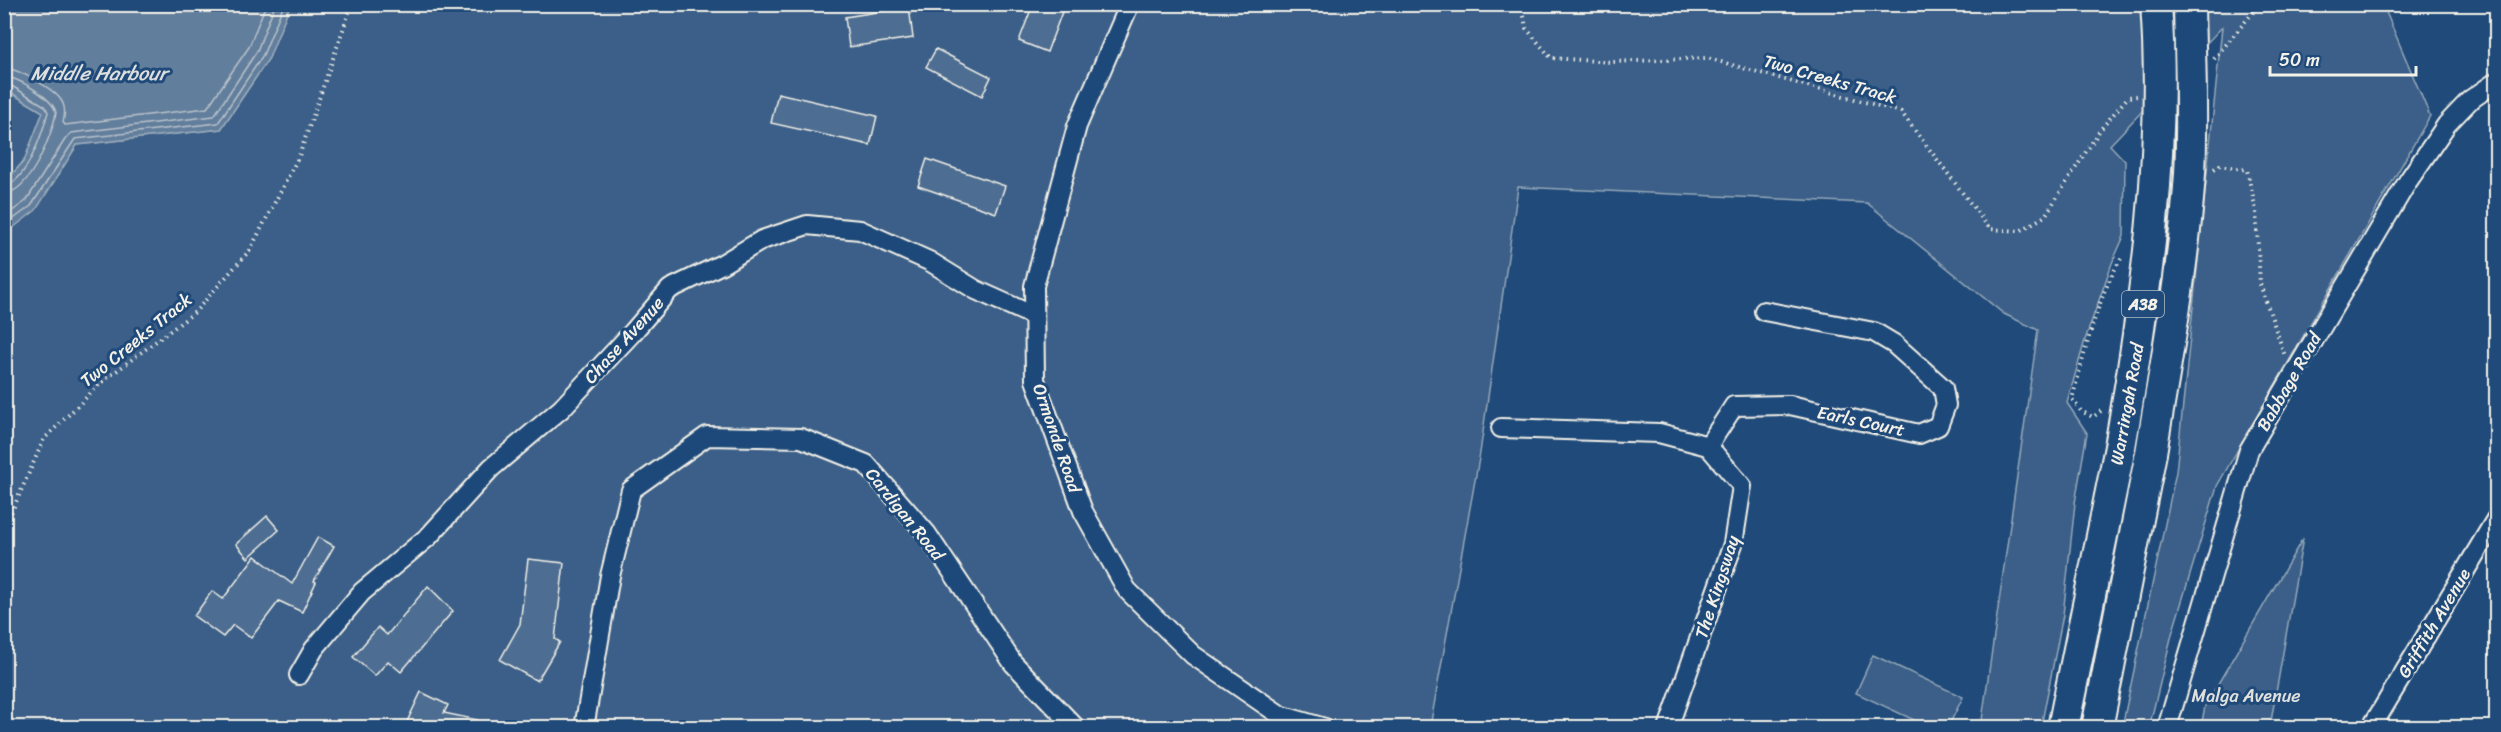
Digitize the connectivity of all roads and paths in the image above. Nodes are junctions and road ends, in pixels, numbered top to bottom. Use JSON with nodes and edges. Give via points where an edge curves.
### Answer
{"nodes":[{"id":1,"x":352,"y":4,"type":"edge"},
{"id":2,"x":1522,"y":4,"type":"edge"},
{"id":3,"x":2156,"y":4,"type":"edge"},
{"id":4,"x":2189,"y":4,"type":"edge"},
{"id":5,"x":2260,"y":4,"type":"edge"},
{"id":6,"x":1128,"y":8,"type":"dead end"},
{"id":7,"x":2206,"y":65,"type":"dead end"},
{"id":8,"x":2496,"y":82,"type":"edge"},
{"id":9,"x":2139,"y":96,"type":"dead end"},
{"id":10,"x":2247,"y":170,"type":"dead end"},
{"id":11,"x":2124,"y":254,"type":"dead end"},
{"id":12,"x":1764,"y":311,"type":"dead end"},
{"id":13,"x":1034,"y":316,"type":"junction"},
{"id":14,"x":2292,"y":376,"type":"junction"},
{"id":15,"x":2104,"y":404,"type":"dead end"},
{"id":16,"x":1501,"y":428,"type":"dead end"},
{"id":17,"x":1708,"y":446,"type":"junction"},
{"id":18,"x":2496,"y":519,"type":"edge"},
{"id":19,"x":4,"y":529,"type":"edge"},
{"id":20,"x":299,"y":675,"type":"dead end"},
{"id":21,"x":584,"y":728,"type":"edge"},
{"id":22,"x":1076,"y":728,"type":"edge"},
{"id":23,"x":1325,"y":728,"type":"edge"},
{"id":24,"x":1668,"y":728,"type":"edge"},
{"id":25,"x":2063,"y":728,"type":"edge"},
{"id":26,"x":2097,"y":728,"type":"edge"},
{"id":27,"x":2167,"y":728,"type":"edge"},
{"id":28,"x":2371,"y":728,"type":"edge"}],
"edges":[{"from":1,"to":19,"type":"path","name":"Two Creeks Track","via":[[299,156],[250,250],[195,312],[102,382],[45,439]]},
{"from":2,"to":9,"type":"path","name":"Two Creeks Track","via":[[1526,28],[1551,57],[1612,62],[1707,58],[1900,112],[1990,229],[2020,231],[2045,216],[2100,130],[2128,98]]},
{"from":3,"to":25,"type":"highway","name":"Warringah Road","number":"A38","bridge":true,"via":[[2158,89],[2151,249],[2120,447]]},
{"from":4,"to":26,"type":"highway","name":"Warringah Road","number":"A38","bridge":true,"via":[[2190,173],[2180,278],[2151,453]]},
{"from":5,"to":7,"type":"path"},
{"from":6,"to":13,"type":"street","name":"Ormonde Road","via":[[1077,126],[1034,286]]},
{"from":8,"to":14,"type":"street","name":"Babbage Road","via":[[2470,99],[2447,124],[2389,210]]},
{"from":10,"to":14,"type":"path","via":[[2256,210],[2260,284]]},
{"from":11,"to":15,"type":"path","via":[[2092,331],[2072,399],[2081,411],[2093,417],[2100,414]]},
{"from":12,"to":17,"type":"street","name":"Earls Court","via":[[1874,332],[1894,344],[1943,388],[1946,405],[1938,426],[1919,434],[1790,405],[1734,406]]},
{"from":13,"to":20,"type":"street","name":"Chase Avenue","via":[[860,230],[807,225],[762,240],[670,288],[561,409],[490,468],[429,536],[362,592],[314,649]]},
{"from":13,"to":23,"type":"street","name":"Ormonde Road","via":[[1035,380],[1083,511],[1127,590],[1193,655],[1280,715]]},
{"from":14,"to":27,"type":"street","name":"Babbage Road","via":[[2249,450]]},
{"from":16,"to":17,"type":"street","via":[[1659,433]]},
{"from":17,"to":24,"type":"street","name":"The Kingsway","via":[[1742,486],[1739,513],[1733,544]]},
{"from":18,"to":28,"type":"street","name":"Griffith Avenue"},
{"from":21,"to":22,"type":"street","name":"Cardigan Road","via":[[610,576],[631,490],[707,436],[801,438],[866,464],[927,534],[1013,663]]}]}
